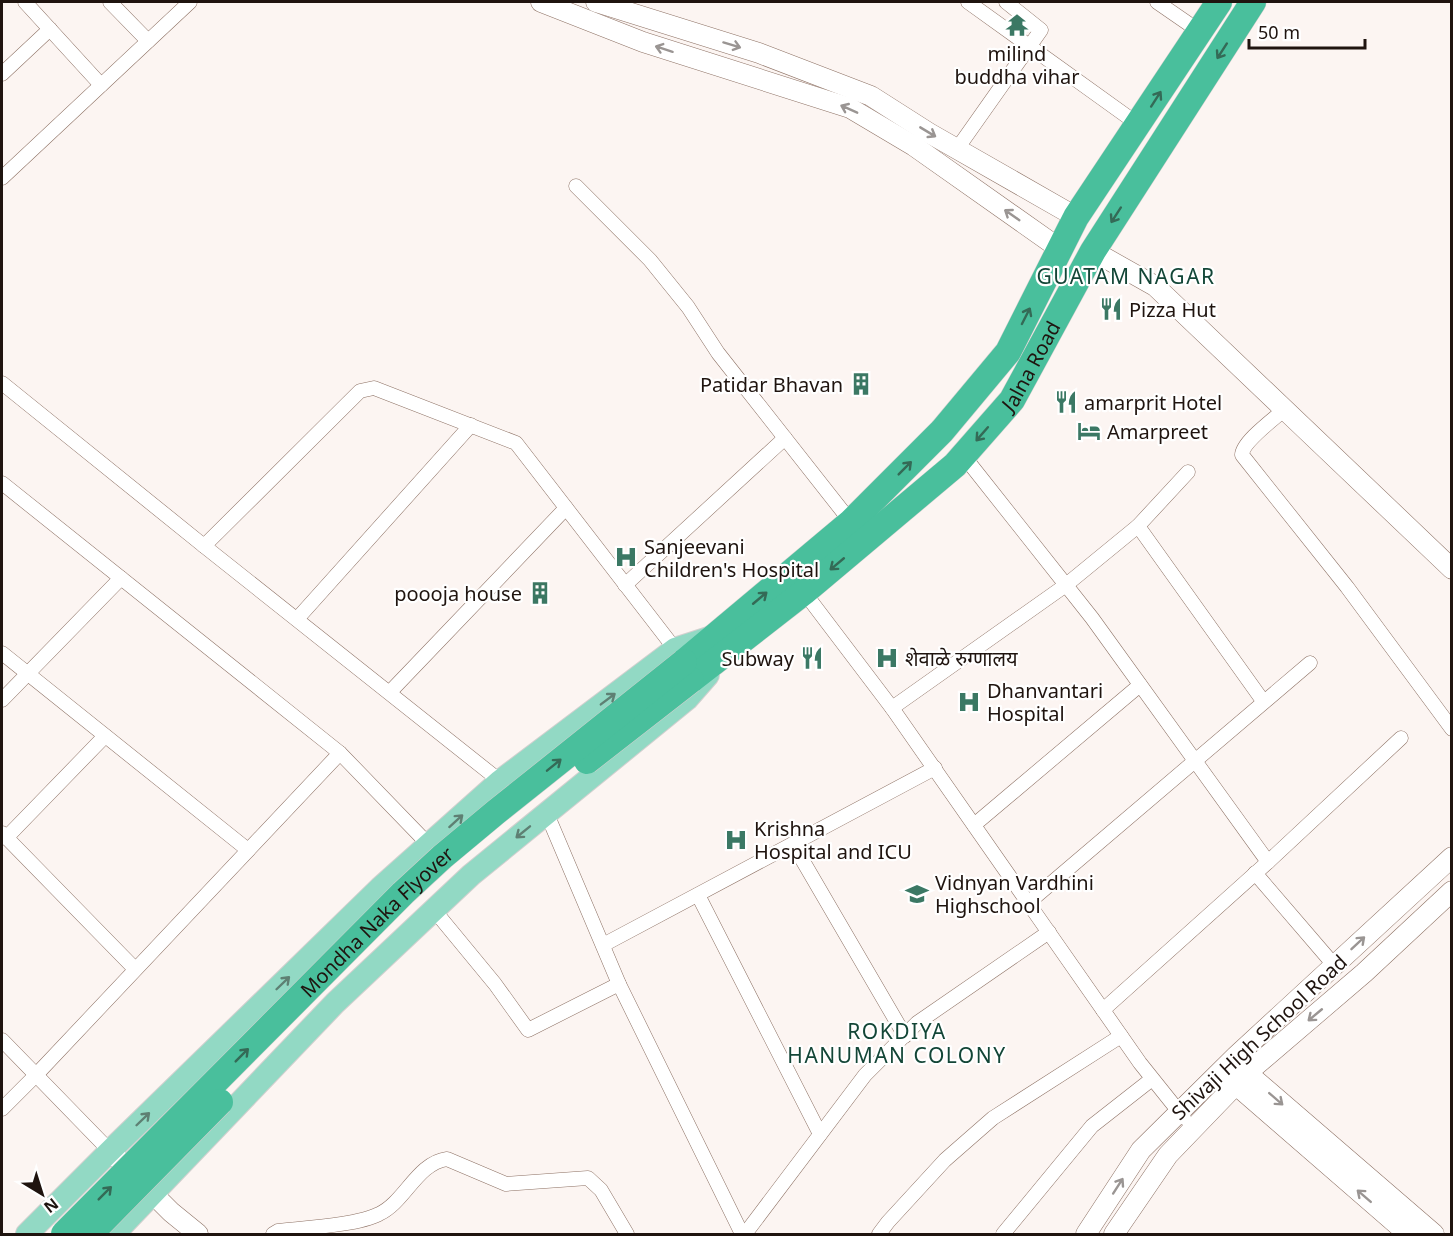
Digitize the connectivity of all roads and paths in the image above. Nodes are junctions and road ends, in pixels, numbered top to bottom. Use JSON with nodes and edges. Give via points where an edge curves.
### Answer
{"nodes":[{"id":1,"x":25,"y":2,"type":"edge"},
{"id":2,"x":110,"y":2,"type":"edge"},
{"id":3,"x":190,"y":2,"type":"edge"},
{"id":4,"x":541,"y":2,"type":"edge"},
{"id":5,"x":596,"y":2,"type":"edge"},
{"id":6,"x":968,"y":2,"type":"edge"},
{"id":7,"x":1006,"y":2,"type":"edge"},
{"id":8,"x":1157,"y":2,"type":"edge"},
{"id":9,"x":1219,"y":2,"type":"edge"},
{"id":10,"x":1254,"y":2,"type":"edge"},
{"id":11,"x":50,"y":29,"type":"junction"},
{"id":12,"x":1199,"y":31,"type":"junction"},
{"id":13,"x":148,"y":41,"type":"junction"},
{"id":14,"x":1030,"y":47,"type":"junction"},
{"id":15,"x":2,"y":74,"type":"edge"},
{"id":16,"x":101,"y":85,"type":"junction"},
{"id":17,"x":1139,"y":125,"type":"junction"},
{"id":18,"x":957,"y":149,"type":"junction"},
{"id":19,"x":2,"y":178,"type":"edge"},
{"id":20,"x":576,"y":186,"type":"dead end"},
{"id":21,"x":1076,"y":218,"type":"junction"},
{"id":22,"x":1060,"y":249,"type":"junction"},
{"id":23,"x":1093,"y":251,"type":"junction"},
{"id":24,"x":2,"y":383,"type":"edge"},
{"id":25,"x":1285,"y":409,"type":"junction"},
{"id":26,"x":471,"y":425,"type":"junction"},
{"id":27,"x":786,"y":438,"type":"junction"},
{"id":28,"x":963,"y":455,"type":"junction"},
{"id":29,"x":1188,"y":472,"type":"dead end"},
{"id":30,"x":2,"y":483,"type":"edge"},
{"id":31,"x":566,"y":508,"type":"junction"},
{"id":32,"x":851,"y":522,"type":"junction"},
{"id":33,"x":1138,"y":526,"type":"junction"},
{"id":34,"x":204,"y":546,"type":"junction"},
{"id":35,"x":1452,"y":569,"type":"edge"},
{"id":36,"x":121,"y":578,"type":"junction"},
{"id":37,"x":625,"y":585,"type":"junction"},
{"id":38,"x":1066,"y":585,"type":"junction"},
{"id":39,"x":804,"y":592,"type":"junction"},
{"id":40,"x":297,"y":619,"type":"junction"},
{"id":41,"x":719,"y":645,"type":"junction"},
{"id":42,"x":2,"y":653,"type":"edge"},
{"id":43,"x":1310,"y":663,"type":"dead end"},
{"id":44,"x":683,"y":664,"type":"junction"},
{"id":45,"x":27,"y":674,"type":"junction"},
{"id":46,"x":1140,"y":685,"type":"junction"},
{"id":47,"x":390,"y":693,"type":"junction"},
{"id":48,"x":2,"y":700,"type":"edge"},
{"id":49,"x":1263,"y":701,"type":"junction"},
{"id":50,"x":892,"y":708,"type":"junction"},
{"id":51,"x":1452,"y":729,"type":"edge"},
{"id":52,"x":105,"y":736,"type":"junction"},
{"id":53,"x":1401,"y":738,"type":"dead end"},
{"id":54,"x":340,"y":753,"type":"junction"},
{"id":55,"x":1194,"y":761,"type":"junction"},
{"id":56,"x":935,"y":768,"type":"junction"},
{"id":57,"x":500,"y":781,"type":"junction"},
{"id":58,"x":547,"y":814,"type":"junction"},
{"id":59,"x":974,"y":825,"type":"junction"},
{"id":60,"x":4,"y":836,"type":"edge"},
{"id":61,"x":429,"y":844,"type":"junction"},
{"id":62,"x":793,"y":844,"type":"junction"},
{"id":63,"x":248,"y":850,"type":"junction"},
{"id":64,"x":1452,"y":857,"type":"edge"},
{"id":65,"x":1268,"y":862,"type":"junction"},
{"id":66,"x":1255,"y":873,"type":"junction"},
{"id":67,"x":1452,"y":891,"type":"edge"},
{"id":68,"x":698,"y":895,"type":"junction"},
{"id":69,"x":1028,"y":903,"type":"junction"},
{"id":70,"x":434,"y":910,"type":"junction"},
{"id":71,"x":1049,"y":932,"type":"junction"},
{"id":72,"x":603,"y":945,"type":"junction"},
{"id":73,"x":1334,"y":965,"type":"junction"},
{"id":74,"x":135,"y":969,"type":"junction"},
{"id":75,"x":620,"y":984,"type":"junction"},
{"id":76,"x":1103,"y":1010,"type":"junction"},
{"id":77,"x":905,"y":1036,"type":"junction"},
{"id":78,"x":1121,"y":1036,"type":"junction"},
{"id":79,"x":2,"y":1040,"type":"edge"},
{"id":80,"x":1234,"y":1072,"type":"junction"},
{"id":81,"x":36,"y":1075,"type":"junction"},
{"id":82,"x":1152,"y":1078,"type":"junction"},
{"id":83,"x":2,"y":1109,"type":"edge"},
{"id":84,"x":1179,"y":1112,"type":"junction"},
{"id":85,"x":1193,"y":1129,"type":"junction"},
{"id":86,"x":820,"y":1134,"type":"junction"},
{"id":87,"x":110,"y":1151,"type":"junction"},
{"id":88,"x":153,"y":1195,"type":"junction"},
{"id":89,"x":27,"y":1234,"type":"edge"},
{"id":90,"x":63,"y":1234,"type":"edge"},
{"id":91,"x":90,"y":1234,"type":"edge"},
{"id":92,"x":114,"y":1234,"type":"edge"},
{"id":93,"x":198,"y":1234,"type":"edge"},
{"id":94,"x":273,"y":1234,"type":"edge"},
{"id":95,"x":627,"y":1234,"type":"edge"},
{"id":96,"x":743,"y":1234,"type":"edge"},
{"id":97,"x":879,"y":1234,"type":"edge"},
{"id":98,"x":1003,"y":1234,"type":"edge"},
{"id":99,"x":1086,"y":1234,"type":"edge"},
{"id":100,"x":1114,"y":1234,"type":"edge"},
{"id":101,"x":1408,"y":1234,"type":"edge"},
{"id":102,"x":1434,"y":1234,"type":"edge"}],
"edges":[{"from":1,"to":11,"type":"street"},
{"from":2,"to":13,"type":"street"},
{"from":3,"to":13,"type":"street"},
{"from":22,"to":4,"type":"street","one_way":true,"via":[[914,146],[850,108],[644,42]]},
{"from":5,"to":18,"type":"street","one_way":true,"via":[[759,53],[872,96]]},
{"from":6,"to":14,"type":"street"},
{"from":7,"to":14,"type":"street","via":[[1041,30]]},
{"from":8,"to":12,"type":"street"},
{"from":9,"to":12,"type":"highway","name":"Jalna Road"},
{"from":10,"to":23,"type":"highway","name":"Jalna Road","one_way":true},
{"from":11,"to":15,"type":"street"},
{"from":11,"to":16,"type":"street"},
{"from":17,"to":12,"type":"highway","name":"Jalna Road","one_way":true},
{"from":13,"to":16,"type":"street"},
{"from":14,"to":17,"type":"street"},
{"from":14,"to":18,"type":"street"},
{"from":16,"to":19,"type":"street"},
{"from":17,"to":21,"type":"highway","name":"Jalna Road"},
{"from":18,"to":21,"type":"street"},
{"from":20,"to":27,"type":"street","via":[[650,260]]},
{"from":21,"to":22,"type":"highway","name":"Jalna Road"},
{"from":32,"to":22,"type":"highway","name":"Jalna Road","one_way":true,"via":[[942,431],[1008,352]]},
{"from":23,"to":25,"type":"street","via":[[1155,286]]},
{"from":23,"to":28,"type":"highway","name":"Jalna Road","one_way":true,"via":[[1012,400]]},
{"from":24,"to":34,"type":"street"},
{"from":25,"to":35,"type":"street"},
{"from":25,"to":51,"type":"street","via":[[1248,442],[1242,455],[1347,587]]},
{"from":26,"to":31,"type":"street","via":[[516,443]]},
{"from":26,"to":34,"type":"street","via":[[374,388],[360,391]]},
{"from":26,"to":40,"type":"street"},
{"from":27,"to":32,"type":"street"},
{"from":27,"to":37,"type":"street"},
{"from":28,"to":38,"type":"street"},
{"from":28,"to":39,"type":"highway","name":"Jalna Road","one_way":true},
{"from":29,"to":33,"type":"street"},
{"from":30,"to":36,"type":"street"},
{"from":31,"to":37,"type":"street"},
{"from":31,"to":47,"type":"street"},
{"from":41,"to":32,"type":"highway","name":"Jalna Road","one_way":true},
{"from":33,"to":38,"type":"street"},
{"from":33,"to":49,"type":"street"},
{"from":34,"to":40,"type":"street"},
{"from":36,"to":45,"type":"street"},
{"from":36,"to":54,"type":"street"},
{"from":37,"to":44,"type":"street"},
{"from":38,"to":46,"type":"street"},
{"from":38,"to":50,"type":"street"},
{"from":39,"to":41,"type":"highway","name":"Jalna Road"},
{"from":39,"to":50,"type":"street"},
{"from":40,"to":47,"type":"street"},
{"from":41,"to":44,"type":"highway","name":"Mondha Naka Flyover"},
{"from":41,"to":44,"type":"main road"},
{"from":41,"to":58,"type":"main road","via":[[687,699]]},
{"from":42,"to":45,"type":"street"},
{"from":43,"to":49,"type":"street"},
{"from":57,"to":44,"type":"main road","one_way":true},
{"from":90,"to":44,"type":"highway","name":"Mondha Naka Flyover","one_way":true,"bridge":true,"via":[[442,857]]},
{"from":44,"to":91,"type":"highway","name":"Mondha Naka Flyover","bridge":true,"via":[[417,903]]},
{"from":45,"to":48,"type":"street"},
{"from":45,"to":52,"type":"street"},
{"from":46,"to":55,"type":"street"},
{"from":46,"to":59,"type":"street"},
{"from":47,"to":57,"type":"street"},
{"from":49,"to":55,"type":"street"},
{"from":50,"to":56,"type":"street"},
{"from":52,"to":60,"type":"street"},
{"from":52,"to":63,"type":"street"},
{"from":53,"to":65,"type":"street"},
{"from":54,"to":61,"type":"street"},
{"from":54,"to":63,"type":"street"},
{"from":55,"to":65,"type":"street"},
{"from":55,"to":69,"type":"street"},
{"from":56,"to":59,"type":"street"},
{"from":56,"to":62,"type":"street"},
{"from":61,"to":57,"type":"main road","one_way":true},
{"from":58,"to":70,"type":"main road","one_way":true},
{"from":58,"to":72,"type":"street"},
{"from":59,"to":69,"type":"street"},
{"from":60,"to":74,"type":"street"},
{"from":87,"to":61,"type":"main road","one_way":true},
{"from":62,"to":68,"type":"street"},
{"from":62,"to":77,"type":"street"},
{"from":63,"to":74,"type":"street"},
{"from":73,"to":64,"type":"street","name":"Shivaji High School Road","one_way":true},
{"from":65,"to":66,"type":"street"},
{"from":66,"to":73,"type":"street"},
{"from":66,"to":76,"type":"street"},
{"from":67,"to":80,"type":"street","name":"Shivaji High School Road","one_way":true,"via":[[1364,973]]},
{"from":68,"to":72,"type":"street"},
{"from":68,"to":86,"type":"street"},
{"from":69,"to":71,"type":"street"},
{"from":70,"to":75,"type":"street","via":[[528,1030]]},
{"from":70,"to":88,"type":"main road","via":[[335,1003]]},
{"from":71,"to":76,"type":"street"},
{"from":71,"to":77,"type":"street","via":[[917,1023]]},
{"from":72,"to":75,"type":"street"},
{"from":73,"to":80,"type":"street","name":"Shivaji High School Road"},
{"from":74,"to":81,"type":"street"},
{"from":75,"to":96,"type":"street"},
{"from":76,"to":78,"type":"street"},
{"from":77,"to":86,"type":"street","via":[[865,1075]]},
{"from":78,"to":82,"type":"street"},
{"from":78,"to":97,"type":"street","via":[[993,1118],[945,1160]]},
{"from":79,"to":81,"type":"street"},
{"from":80,"to":84,"type":"street","name":"Shivaji High School Road"},
{"from":80,"to":85,"type":"street","name":"Shivaji High School Road"},
{"from":101,"to":80,"type":"street","one_way":true},
{"from":80,"to":102,"type":"street","one_way":true},
{"from":81,"to":83,"type":"street"},
{"from":81,"to":87,"type":"street"},
{"from":82,"to":84,"type":"street"},
{"from":82,"to":98,"type":"street","via":[[1092,1126]]},
{"from":84,"to":85,"type":"street"},
{"from":99,"to":84,"type":"street","name":"Shivaji High School Road","one_way":true,"via":[[1141,1150]]},
{"from":85,"to":100,"type":"street","name":"Shivaji High School Road","via":[[1168,1155]]},
{"from":86,"to":96,"type":"street"},
{"from":87,"to":88,"type":"street"},
{"from":87,"to":89,"type":"main road"},
{"from":88,"to":92,"type":"main road"},
{"from":88,"to":93,"type":"street"},
{"from":94,"to":95,"type":"street","via":[[380,1214],[430,1165],[447,1159],[506,1184],[588,1178],[601,1190]]}]}
